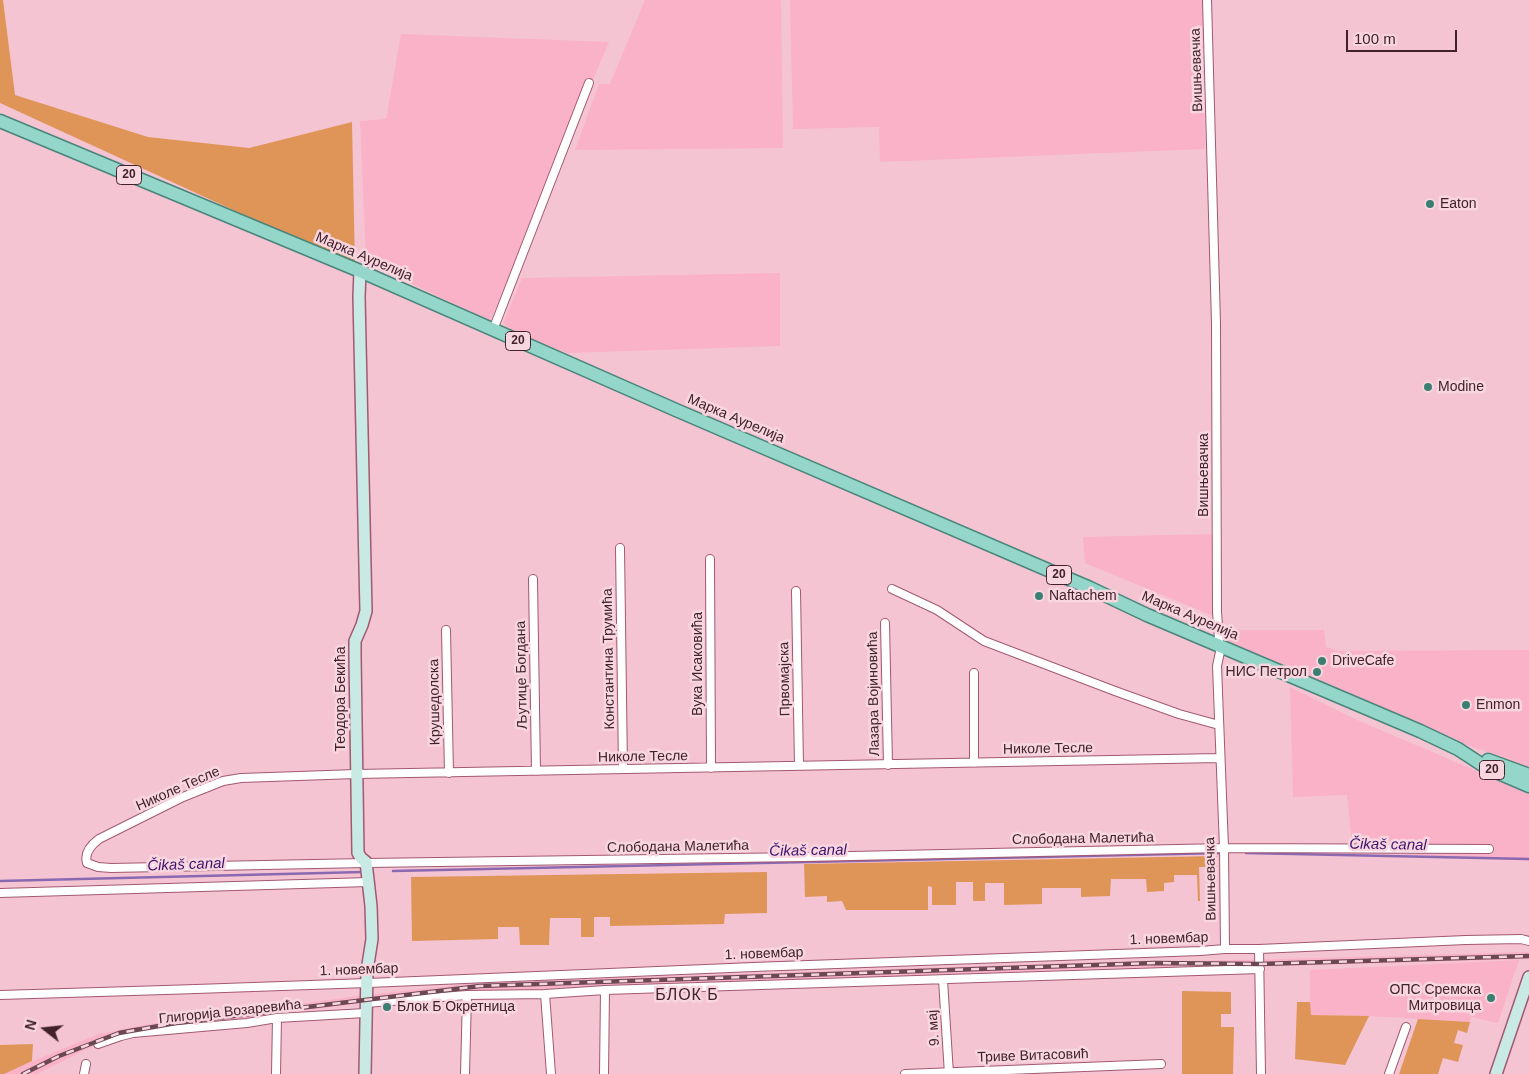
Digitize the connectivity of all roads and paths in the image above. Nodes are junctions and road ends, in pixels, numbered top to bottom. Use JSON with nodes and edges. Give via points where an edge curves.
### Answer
{"nodes":[{"id":1,"x":1207,"y":0,"type":"edge"},
{"id":2,"x":589,"y":83,"type":"dead end"},
{"id":3,"x":0,"y":121,"type":"edge"},
{"id":4,"x":360,"y":271,"type":"junction"},
{"id":5,"x":493,"y":330,"type":"junction"},
{"id":6,"x":620,"y":548,"type":"dead end"},
{"id":7,"x":710,"y":559,"type":"dead end"},
{"id":8,"x":533,"y":579,"type":"dead end"},
{"id":9,"x":892,"y":588,"type":"dead end"},
{"id":10,"x":796,"y":591,"type":"dead end"},
{"id":11,"x":885,"y":623,"type":"dead end"},
{"id":12,"x":446,"y":630,"type":"dead end"},
{"id":13,"x":1219,"y":645,"type":"junction"},
{"id":14,"x":974,"y":673,"type":"dead end"},
{"id":15,"x":1219,"y":725,"type":"junction"},
{"id":16,"x":1458,"y":749,"type":"junction"},
{"id":17,"x":1220,"y":758,"type":"junction"},
{"id":18,"x":974,"y":763,"type":"junction"},
{"id":19,"x":799,"y":766,"type":"junction"},
{"id":20,"x":888,"y":766,"type":"junction"},
{"id":21,"x":711,"y":768,"type":"junction"},
{"id":22,"x":623,"y":769,"type":"junction"},
{"id":23,"x":536,"y":771,"type":"junction"},
{"id":24,"x":449,"y":773,"type":"junction"},
{"id":25,"x":356,"y":774,"type":"junction"},
{"id":26,"x":1529,"y":775,"type":"edge"},
{"id":27,"x":1529,"y":786,"type":"edge"},
{"id":28,"x":1224,"y":848,"type":"junction"},
{"id":29,"x":1490,"y":849,"type":"dead end"},
{"id":30,"x":87,"y":854,"type":"joint"},
{"id":31,"x":366,"y":865,"type":"junction"},
{"id":32,"x":368,"y":880,"type":"junction"},
{"id":33,"x":0,"y":893,"type":"edge"},
{"id":34,"x":1529,"y":940,"type":"edge"},
{"id":35,"x":1225,"y":949,"type":"junction"},
{"id":36,"x":1259,"y":949,"type":"junction"},
{"id":37,"x":1260,"y":970,"type":"junction"},
{"id":38,"x":1529,"y":978,"type":"edge"},
{"id":39,"x":943,"y":980,"type":"junction"},
{"id":40,"x":366,"y":983,"type":"junction"},
{"id":41,"x":605,"y":990,"type":"junction"},
{"id":42,"x":545,"y":994,"type":"junction"},
{"id":43,"x":0,"y":995,"type":"edge"},
{"id":44,"x":467,"y":995,"type":"junction"},
{"id":45,"x":366,"y":1008,"type":"junction"},
{"id":46,"x":277,"y":1018,"type":"junction"},
{"id":47,"x":1406,"y":1027,"type":"dead end"},
{"id":48,"x":98,"y":1044,"type":"dead end"},
{"id":49,"x":86,"y":1064,"type":"dead end"},
{"id":50,"x":1161,"y":1064,"type":"dead end"},
{"id":51,"x":949,"y":1073,"type":"edge"},
{"id":52,"x":84,"y":1074,"type":"edge"},
{"id":53,"x":276,"y":1074,"type":"edge"},
{"id":54,"x":365,"y":1074,"type":"edge"},
{"id":55,"x":465,"y":1074,"type":"edge"},
{"id":56,"x":551,"y":1074,"type":"edge"},
{"id":57,"x":604,"y":1074,"type":"edge"},
{"id":58,"x":905,"y":1074,"type":"edge"},
{"id":59,"x":1262,"y":1074,"type":"edge"},
{"id":60,"x":1389,"y":1074,"type":"edge"},
{"id":61,"x":1496,"y":1074,"type":"edge"}],
"edges":[{"from":1,"to":13,"type":"street","name":"Вишњевачка","via":[[1216,323]]},
{"from":2,"to":5,"type":"street"},
{"from":3,"to":4,"type":"main road","name":"Марка Аурелија","number":"20"},
{"from":4,"to":5,"type":"main road","name":"Марка Аурелија","number":"20"},
{"from":4,"to":25,"type":"street","name":"Теодора Бекића","via":[[366,611],[355,641]]},
{"from":5,"to":13,"type":"main road","name":"Марка Аурелија","number":"20"},
{"from":6,"to":22,"type":"street","name":"Константина Трумића"},
{"from":7,"to":21,"type":"street","name":"Вука Исаковића"},
{"from":8,"to":23,"type":"street","name":"Љутице Богдана"},
{"from":9,"to":15,"type":"street","via":[[937,610],[984,640],[1133,698]]},
{"from":10,"to":19,"type":"street","name":"Првомајска"},
{"from":11,"to":20,"type":"street","name":"Лазара Војиновића"},
{"from":12,"to":24,"type":"street","name":"Крушедолска"},
{"from":13,"to":15,"type":"street","name":"Вишњевачка"},
{"from":13,"to":16,"type":"main road","name":"Марка Аурелија","number":"20"},
{"from":14,"to":18,"type":"street"},
{"from":15,"to":17,"type":"street","name":"Вишњевачка"},
{"from":16,"to":26,"type":"main road","name":"Марка Аурелија","number":"20"},
{"from":16,"to":27,"type":"main road","name":"Марка Аурелија","number":"20","via":[[1487,768]]},
{"from":17,"to":18,"type":"street","name":"Николе Тесле"},
{"from":17,"to":28,"type":"street","name":"Вишњевачка"},
{"from":18,"to":20,"type":"street","name":"Николе Тесле"},
{"from":19,"to":20,"type":"street","name":"Николе Тесле"},
{"from":19,"to":21,"type":"street","name":"Николе Тесле"},
{"from":21,"to":22,"type":"street","name":"Николе Тесле"},
{"from":22,"to":23,"type":"street","name":"Николе Тесле"},
{"from":23,"to":24,"type":"street","name":"Николе Тесле"},
{"from":24,"to":25,"type":"street","name":"Николе Тесле"},
{"from":25,"to":30,"type":"street","name":"Николе Тесле","via":[[223,781],[182,797],[98,839]]},
{"from":25,"to":31,"type":"street","name":"Теодора Бекића","via":[[358,853]]},
{"from":28,"to":29,"type":"street","name":"Слободана Малетића"},
{"from":28,"to":31,"type":"street","name":"Слободана Малетића"},
{"from":28,"to":35,"type":"street","name":"Вишњевачка"},
{"from":30,"to":31,"type":"street","name":"Слободана Малетића","via":[[87,863],[111,868]]},
{"from":31,"to":32,"type":"street","name":"Теодора Бекића"},
{"from":32,"to":33,"type":"street"},
{"from":32,"to":40,"type":"street","name":"Теодора Бекића","via":[[372,938]]},
{"from":34,"to":36,"type":"street","name":"1. новембар","via":[[1448,940]]},
{"from":35,"to":36,"type":"street","name":"1. новембар"},
{"from":35,"to":40,"type":"street","name":"1. новембар"},
{"from":36,"to":37,"type":"street"},
{"from":37,"to":39,"type":"street"},
{"from":37,"to":59,"type":"street"},
{"from":38,"to":61,"type":"street"},
{"from":39,"to":41,"type":"street"},
{"from":39,"to":51,"type":"street","name":"9. мај"},
{"from":40,"to":43,"type":"street","name":"1. новембар"},
{"from":40,"to":45,"type":"street","name":"Теодора Бекића"},
{"from":41,"to":42,"type":"street"},
{"from":41,"to":57,"type":"street"},
{"from":42,"to":44,"type":"street"},
{"from":42,"to":56,"type":"street"},
{"from":44,"to":45,"type":"street"},
{"from":44,"to":55,"type":"street"},
{"from":45,"to":46,"type":"street","name":"Глигорија Возаревића"},
{"from":45,"to":54,"type":"street","name":"Теодора Бекића"},
{"from":46,"to":48,"type":"street","name":"Глигорија Возаревића","via":[[133,1033]]},
{"from":46,"to":53,"type":"street"},
{"from":47,"to":60,"type":"street"},
{"from":49,"to":52,"type":"street"},
{"from":50,"to":51,"type":"street","name":"Триве Витасовић"},
{"from":51,"to":58,"type":"street","name":"Триве Витасовић"}]}
